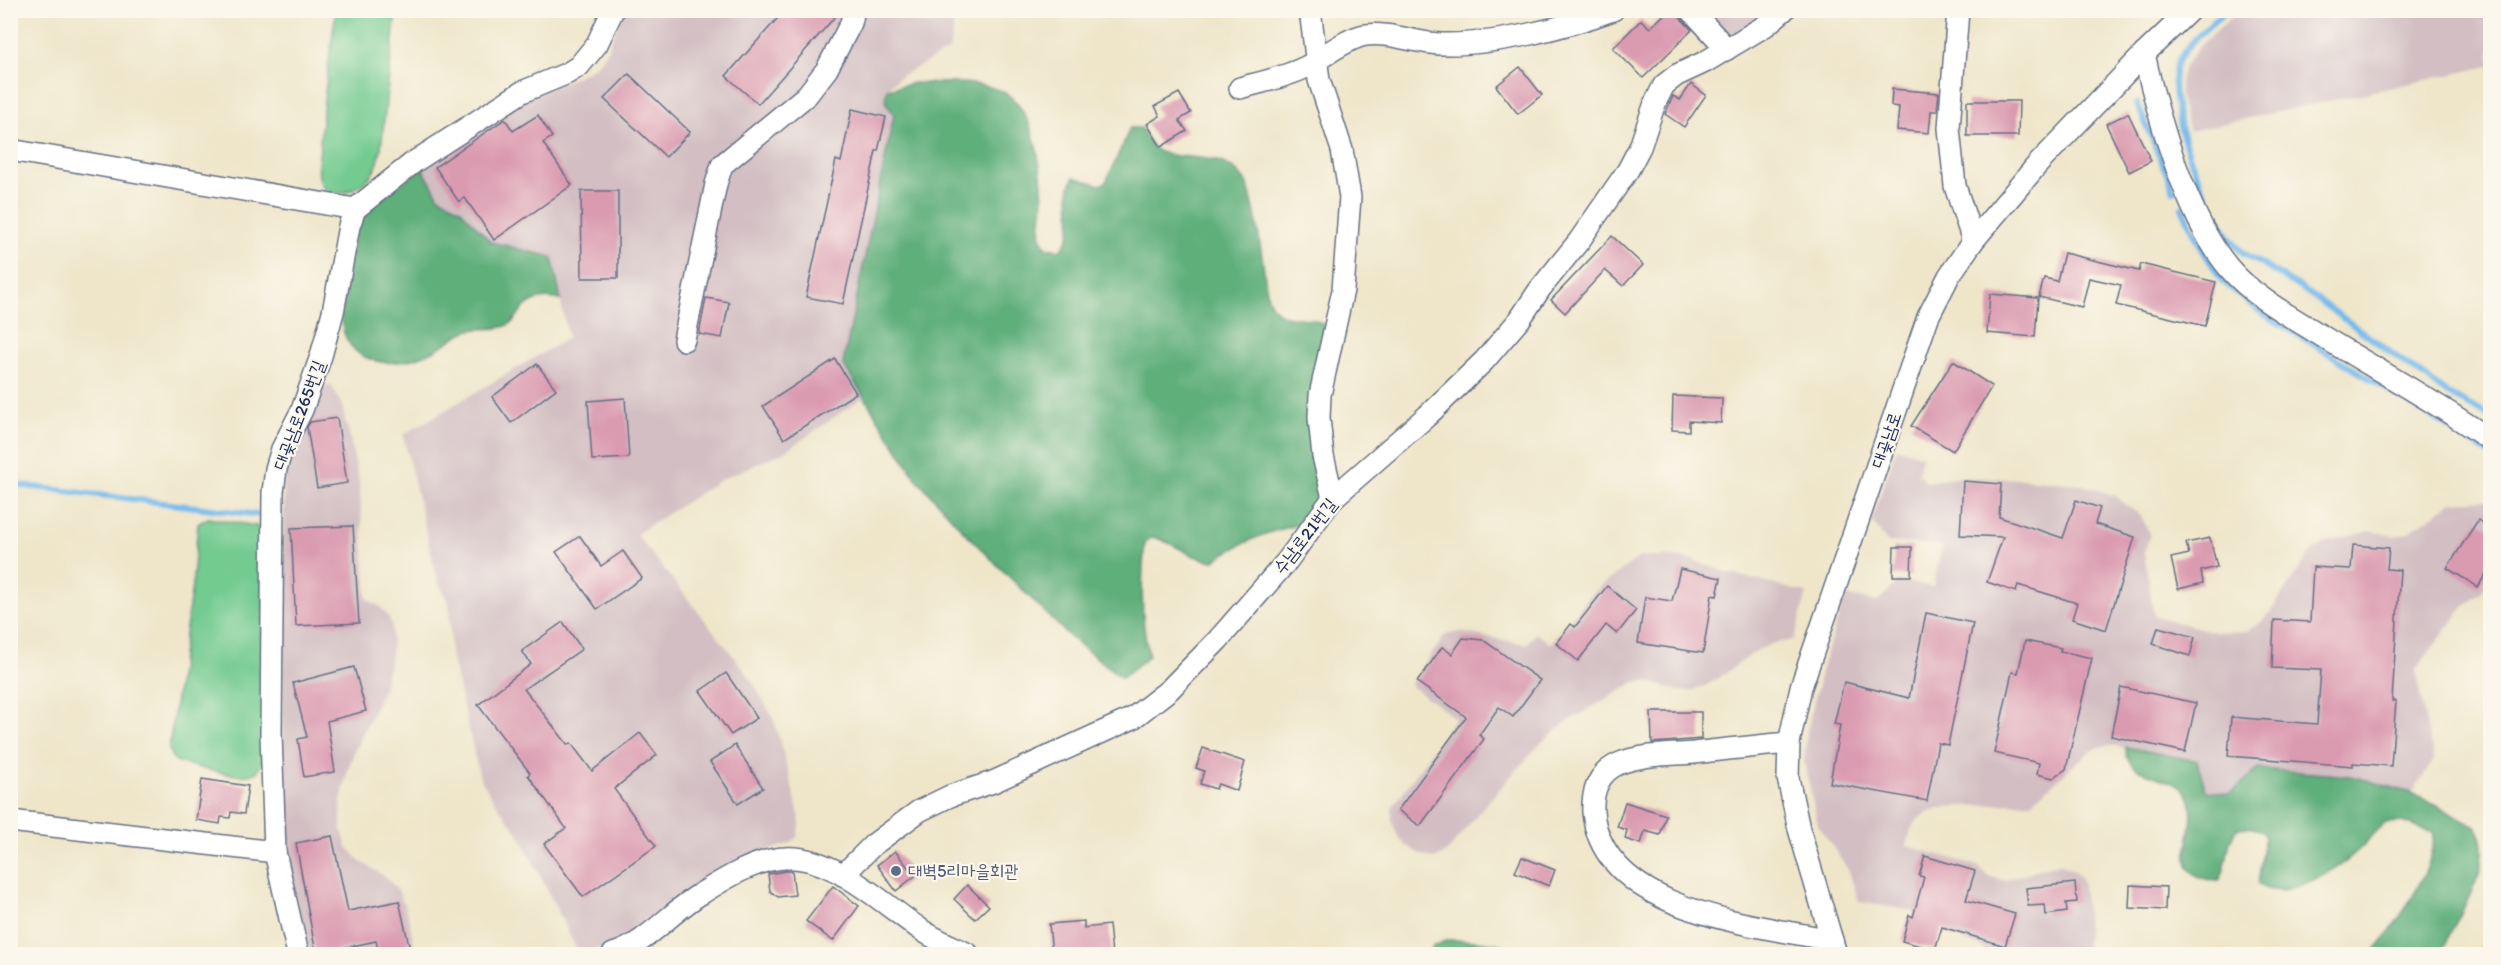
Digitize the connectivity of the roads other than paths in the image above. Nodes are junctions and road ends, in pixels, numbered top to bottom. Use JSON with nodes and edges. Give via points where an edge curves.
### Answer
{"nodes":[{"id":1,"x":614,"y":10,"type":"edge"},
{"id":2,"x":854,"y":10,"type":"edge"},
{"id":3,"x":1310,"y":10,"type":"edge"},
{"id":4,"x":1613,"y":10,"type":"edge"},
{"id":5,"x":1691,"y":10,"type":"edge"},
{"id":6,"x":1784,"y":10,"type":"edge"},
{"id":7,"x":1958,"y":10,"type":"edge"},
{"id":8,"x":2190,"y":10,"type":"edge"},
{"id":9,"x":1727,"y":49,"type":"junction"},
{"id":10,"x":2144,"y":54,"type":"junction"},
{"id":11,"x":1316,"y":61,"type":"junction"},
{"id":12,"x":1240,"y":88,"type":"dead end"},
{"id":13,"x":10,"y":150,"type":"edge"},
{"id":14,"x":355,"y":208,"type":"junction"},
{"id":15,"x":1973,"y":241,"type":"junction"},
{"id":16,"x":684,"y":340,"type":"dead end"},
{"id":17,"x":2490,"y":440,"type":"edge"},
{"id":18,"x":1333,"y":498,"type":"junction"},
{"id":19,"x":1789,"y":743,"type":"junction"},
{"id":20,"x":10,"y":821,"type":"edge"},
{"id":21,"x":275,"y":852,"type":"junction"},
{"id":22,"x":843,"y":875,"type":"junction"},
{"id":23,"x":1834,"y":947,"type":"edge"},
{"id":24,"x":298,"y":954,"type":"edge"},
{"id":25,"x":613,"y":954,"type":"edge"},
{"id":26,"x":968,"y":954,"type":"edge"}],
"edges":[{"from":1,"to":14,"type":"street","via":[[597,44],[579,66],[522,92],[414,162]]},
{"from":2,"to":16,"type":"street","via":[[826,69],[807,95],[722,165]]},
{"from":3,"to":11,"type":"street"},
{"from":4,"to":11,"type":"street","via":[[1494,40],[1445,44],[1363,35]]},
{"from":5,"to":9,"type":"street"},
{"from":6,"to":9,"type":"street","name":"수남로21번길"},
{"from":7,"to":15,"type":"street","via":[[1949,128],[1955,186]]},
{"from":8,"to":10,"type":"street","name":"대곶남로"},
{"from":9,"to":18,"type":"street","name":"수남로21번길","via":[[1664,86],[1628,170],[1579,241],[1484,361]]},
{"from":10,"to":15,"type":"street","name":"대곶남로","via":[[2037,165]]},
{"from":10,"to":17,"type":"street","via":[[2153,93],[2188,194],[2230,270],[2275,307]]},
{"from":11,"to":12,"type":"street","via":[[1294,72]]},
{"from":11,"to":18,"type":"street","via":[[1342,150],[1350,197],[1342,290],[1318,418]]},
{"from":13,"to":14,"type":"street"},
{"from":14,"to":21,"type":"street","name":"대곶남로265번길","via":[[321,356],[310,390],[282,449],[275,481]]},
{"from":15,"to":19,"type":"street","name":"대곶남로","via":[[1928,317],[1801,687]]},
{"from":18,"to":22,"type":"street","name":"수남로21번길","via":[[1287,561],[1218,640],[1169,690],[1133,718],[919,811],[873,845]]},
{"from":19,"to":23,"type":"street","name":"대곶남로","via":[[1788,778],[1799,829]]},
{"from":19,"to":23,"type":"street","via":[[1662,755],[1618,764],[1596,784],[1592,802],[1595,830],[1606,852],[1622,870],[1671,903]]},
{"from":20,"to":21,"type":"street"},
{"from":21,"to":24,"type":"street","name":"대곶남로265번길"},
{"from":22,"to":25,"type":"street","via":[[798,858],[768,860],[702,892],[633,946]]},
{"from":22,"to":26,"type":"street","via":[[921,930]]}]}
